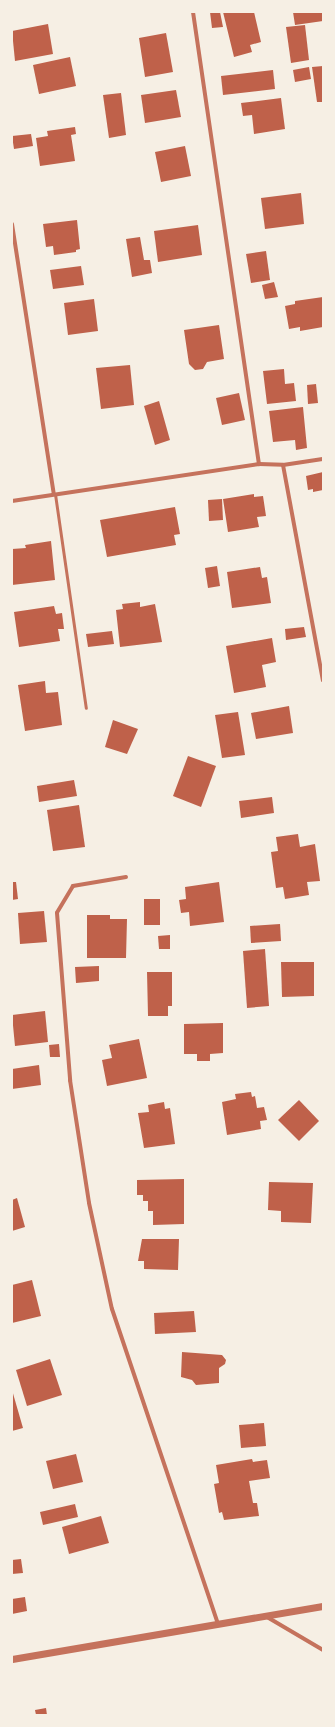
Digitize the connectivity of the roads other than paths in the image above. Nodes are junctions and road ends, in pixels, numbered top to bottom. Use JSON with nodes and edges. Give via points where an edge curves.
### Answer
{"nodes":[{"id":1,"x":193,"y":12,"type":"edge"},
{"id":2,"x":12,"y":224,"type":"edge"},
{"id":3,"x":323,"y":459,"type":"edge"},
{"id":4,"x":259,"y":464,"type":"junction"},
{"id":5,"x":283,"y":465,"type":"junction"},
{"id":6,"x":54,"y":494,"type":"junction"},
{"id":7,"x":12,"y":502,"type":"edge"},
{"id":8,"x":323,"y":680,"type":"edge"},
{"id":9,"x":86,"y":708,"type":"dead end"},
{"id":10,"x":126,"y":877,"type":"dead end"},
{"id":11,"x":323,"y":1606,"type":"edge"},
{"id":12,"x":267,"y":1616,"type":"junction"},
{"id":13,"x":218,"y":1624,"type":"junction"},
{"id":14,"x":323,"y":1650,"type":"edge"},
{"id":15,"x":12,"y":1659,"type":"edge"}],
"edges":[{"from":1,"to":4,"type":"street"},
{"from":2,"to":6,"type":"street"},
{"from":3,"to":5,"type":"street"},
{"from":4,"to":5,"type":"street"},
{"from":4,"to":6,"type":"street"},
{"from":5,"to":8,"type":"street"},
{"from":6,"to":7,"type":"street"},
{"from":6,"to":9,"type":"lane"},
{"from":10,"to":13,"type":"street","via":[[73,886],[57,913],[70,1080],[89,1203],[112,1309]]},
{"from":11,"to":12,"type":"street"},
{"from":12,"to":13,"type":"street"},
{"from":12,"to":14,"type":"street"},
{"from":13,"to":15,"type":"street"}]}
